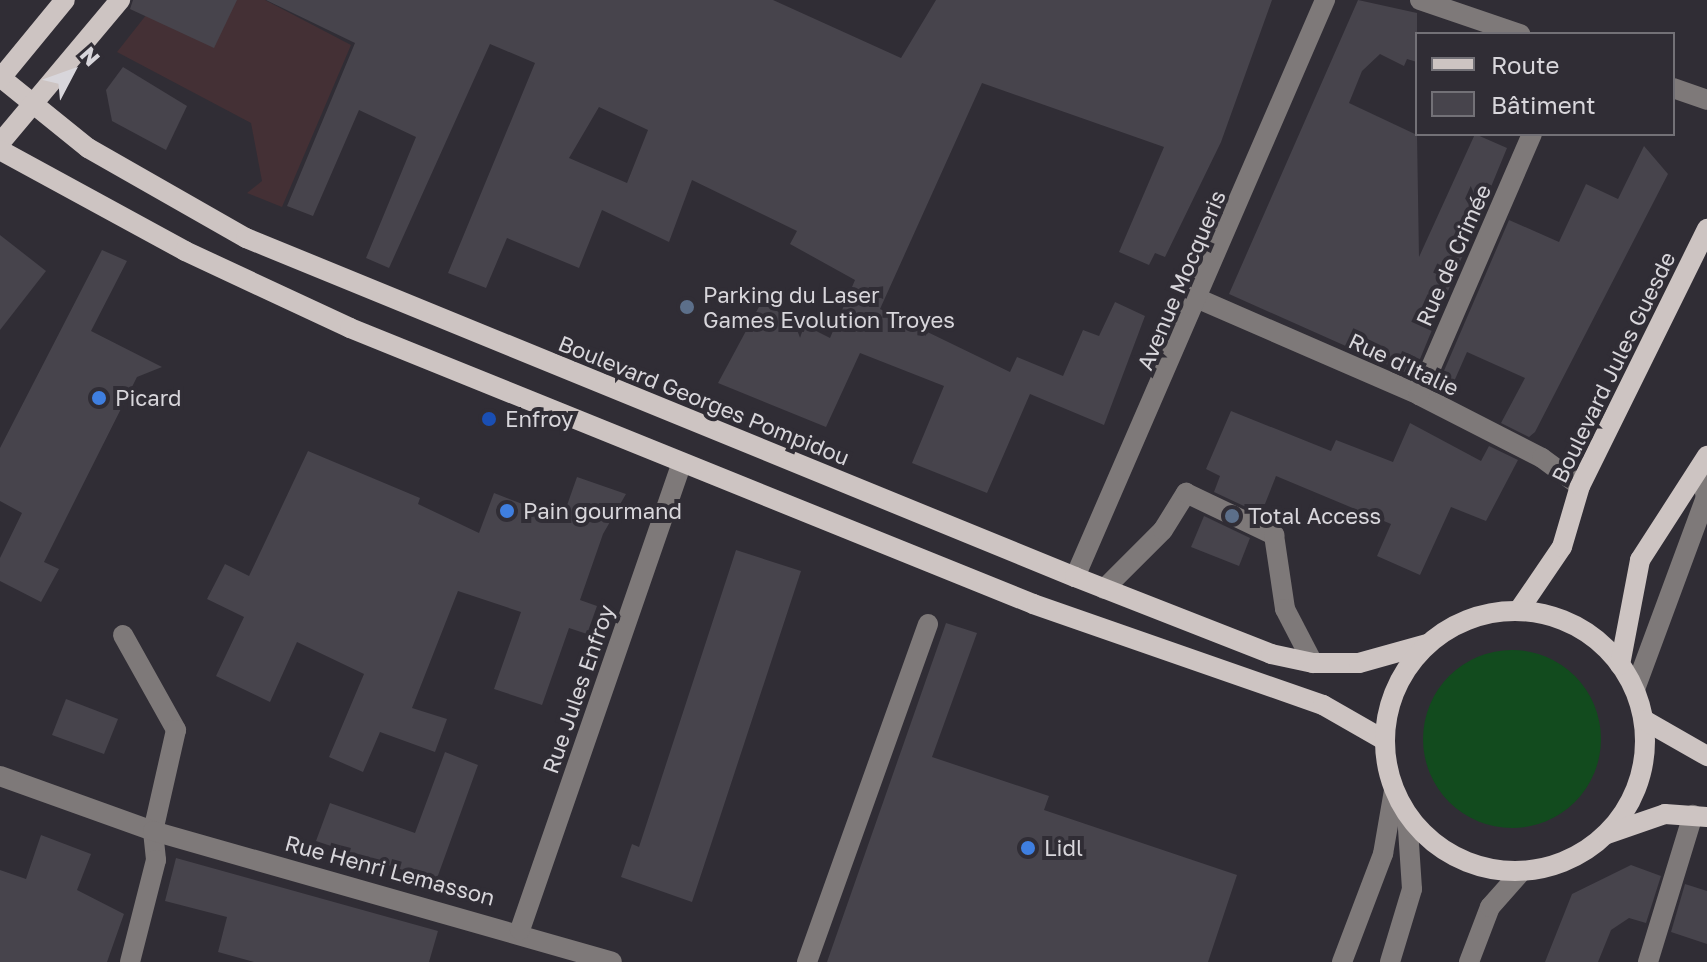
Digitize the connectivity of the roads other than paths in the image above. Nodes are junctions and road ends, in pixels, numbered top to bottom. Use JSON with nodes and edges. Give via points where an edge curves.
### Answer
{"nodes":[{"id":1,"x":65,"y":0,"type":"edge"},
{"id":2,"x":120,"y":0,"type":"edge"},
{"id":3,"x":1325,"y":0,"type":"edge"},
{"id":4,"x":1420,"y":0,"type":"edge"},
{"id":5,"x":1514,"y":32,"type":"edge"},
{"id":6,"x":0,"y":78,"type":"edge"},
{"id":7,"x":1675,"y":89,"type":"edge"},
{"id":8,"x":1707,"y":100,"type":"edge"},
{"id":9,"x":34,"y":104,"type":"junction"},
{"id":10,"x":1531,"y":136,"type":"edge"},
{"id":11,"x":0,"y":143,"type":"edge"},
{"id":12,"x":0,"y":150,"type":"edge"},
{"id":13,"x":1707,"y":229,"type":"edge"},
{"id":14,"x":1201,"y":300,"type":"junction"},
{"id":15,"x":1419,"y":395,"type":"junction"},
{"id":16,"x":682,"y":463,"type":"junction"},
{"id":17,"x":1704,"y":464,"type":"edge"},
{"id":18,"x":1580,"y":486,"type":"junction"},
{"id":19,"x":1075,"y":577,"type":"junction"},
{"id":20,"x":1104,"y":589,"type":"junction"},
{"id":21,"x":1519,"y":610,"type":"junction"},
{"id":22,"x":928,"y":624,"type":"dead end"},
{"id":23,"x":123,"y":635,"type":"dead end"},
{"id":24,"x":1427,"y":644,"type":"junction"},
{"id":25,"x":1313,"y":663,"type":"junction"},
{"id":26,"x":1620,"y":665,"type":"junction"},
{"id":27,"x":1635,"y":689,"type":"junction"},
{"id":28,"x":1644,"y":720,"type":"junction"},
{"id":29,"x":1384,"y":740,"type":"junction"},
{"id":30,"x":1707,"y":756,"type":"edge"},
{"id":31,"x":0,"y":776,"type":"edge"},
{"id":32,"x":1394,"y":790,"type":"junction"},
{"id":33,"x":1407,"y":814,"type":"junction"},
{"id":34,"x":1700,"y":816,"type":"edge"},
{"id":35,"x":153,"y":831,"type":"junction"},
{"id":36,"x":1607,"y":834,"type":"junction"},
{"id":37,"x":1521,"y":872,"type":"junction"},
{"id":38,"x":520,"y":930,"type":"junction"},
{"id":39,"x":130,"y":962,"type":"edge"},
{"id":40,"x":612,"y":962,"type":"edge"},
{"id":41,"x":807,"y":962,"type":"edge"},
{"id":42,"x":1342,"y":962,"type":"edge"},
{"id":43,"x":1390,"y":962,"type":"edge"},
{"id":44,"x":1469,"y":962,"type":"edge"},
{"id":45,"x":1648,"y":962,"type":"edge"}],
"edges":[{"from":1,"to":6,"type":"main road"},
{"from":2,"to":9,"type":"main road"},
{"from":3,"to":14,"type":"street","name":"Avenue Mocqueris"},
{"from":4,"to":5,"type":"street"},
{"from":6,"to":9,"type":"main road","name":"Boulevard Georges Pompidou"},
{"from":7,"to":8,"type":"street"},
{"from":9,"to":11,"type":"main road"},
{"from":9,"to":19,"type":"main road","name":"Boulevard Georges Pompidou","via":[[88,148],[246,238]]},
{"from":10,"to":15,"type":"street","name":"Rue de Crimée"},
{"from":12,"to":16,"type":"main road","via":[[267,292]]},
{"from":13,"to":18,"type":"main road","name":"Boulevard Jules Guesde"},
{"from":14,"to":15,"type":"street","name":"Rue d'Italie"},
{"from":14,"to":19,"type":"street","name":"Avenue Mocqueris"},
{"from":15,"to":18,"type":"street","name":"Rue d'Italie","via":[[1542,458]]},
{"from":16,"to":29,"type":"main road","via":[[1033,604],[1323,705]]},
{"from":16,"to":38,"type":"street","name":"Rue Jules Enfroy"},
{"from":17,"to":26,"type":"main road","via":[[1640,560]]},
{"from":17,"to":27,"type":"street","via":[[1706,497]]},
{"from":18,"to":21,"type":"main road","name":"Boulevard Jules Guesde","via":[[1562,547]]},
{"from":19,"to":20,"type":"main road","name":"Boulevard Georges Pompidou"},
{"from":20,"to":25,"type":"main road","name":"Boulevard Georges Pompidou"},
{"from":20,"to":25,"type":"street","via":[[1163,530],[1186,493],[1274,535],[1285,609]]},
{"from":21,"to":24,"type":"main road","name":"Boulevard Georges Pompidou","via":[[1485,614]]},
{"from":21,"to":26,"type":"main road","name":"Boulevard Georges Pompidou","via":[[1558,618],[1593,636]]},
{"from":22,"to":41,"type":"street"},
{"from":23,"to":35,"type":"street","via":[[176,730]]},
{"from":24,"to":25,"type":"main road","name":"Boulevard Georges Pompidou","via":[[1359,663]]},
{"from":24,"to":29,"type":"main road","name":"Boulevard Georges Pompidou","via":[[1399,682]]},
{"from":26,"to":27,"type":"main road","name":"Boulevard Georges Pompidou"},
{"from":27,"to":28,"type":"main road","name":"Boulevard Georges Pompidou"},
{"from":28,"to":30,"type":"main road"},
{"from":28,"to":36,"type":"main road","name":"Boulevard Georges Pompidou","via":[[1639,781]]},
{"from":29,"to":32,"type":"main road","name":"Boulevard Georges Pompidou"},
{"from":31,"to":35,"type":"street","name":"Rue Henri Lemasson"},
{"from":32,"to":33,"type":"main road","name":"Boulevard Georges Pompidou"},
{"from":32,"to":42,"type":"street","via":[[1383,854]]},
{"from":33,"to":37,"type":"main road","name":"Boulevard Georges Pompidou","via":[[1456,858]]},
{"from":33,"to":43,"type":"street","via":[[1412,889]]},
{"from":34,"to":36,"type":"main road","name":"Boulevard Georges Pompidou","via":[[1665,814]]},
{"from":34,"to":45,"type":"street"},
{"from":35,"to":38,"type":"street","name":"Rue Henri Lemasson"},
{"from":35,"to":39,"type":"street","via":[[156,860]]},
{"from":36,"to":37,"type":"main road","name":"Boulevard Georges Pompidou","via":[[1560,864]]},
{"from":37,"to":44,"type":"street","via":[[1490,907]]},
{"from":38,"to":40,"type":"street","name":"Rue Henri Lemasson"}]}
